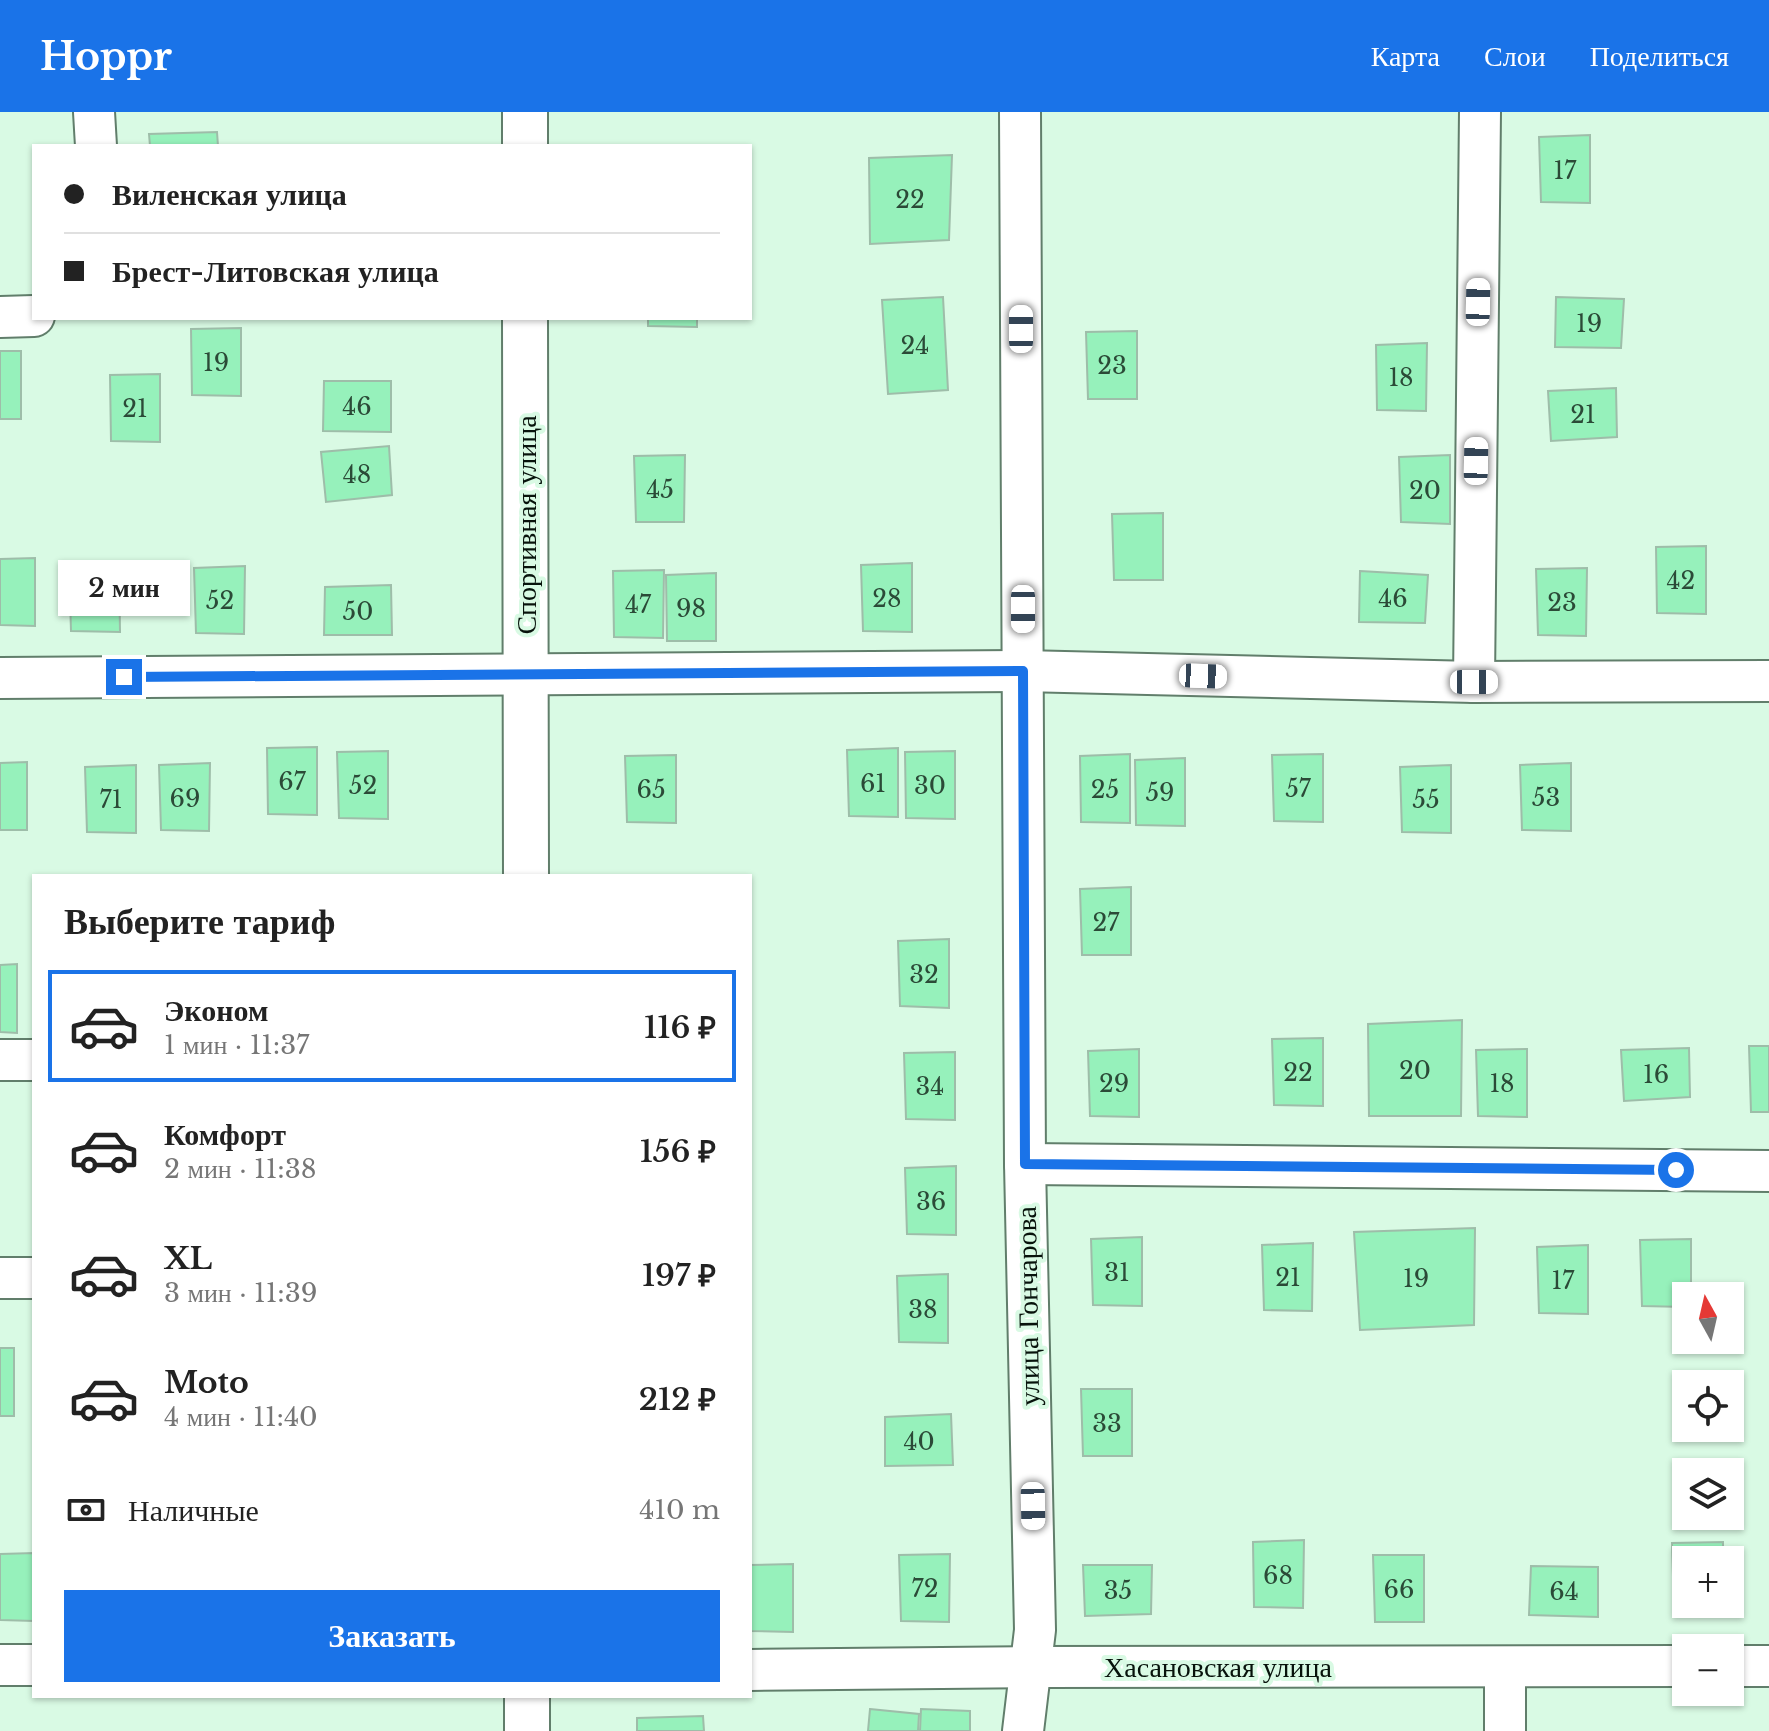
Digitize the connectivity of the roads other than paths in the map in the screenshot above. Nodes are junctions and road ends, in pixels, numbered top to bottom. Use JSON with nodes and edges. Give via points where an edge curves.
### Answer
{"nodes":[{"id":1,"x":94,"y":112,"type":"edge"},
{"id":2,"x":525,"y":112,"type":"edge"},
{"id":3,"x":1020,"y":112,"type":"edge"},
{"id":4,"x":1480,"y":112,"type":"edge"},
{"id":5,"x":96,"y":144,"type":"edge"},
{"id":6,"x":525,"y":144,"type":"edge"},
{"id":7,"x":32,"y":316,"type":"edge"},
{"id":8,"x":0,"y":317,"type":"edge"},
{"id":9,"x":525,"y":320,"type":"edge"},
{"id":10,"x":1023,"y":671,"type":"junction"},
{"id":11,"x":526,"y":676,"type":"junction"},
{"id":12,"x":0,"y":678,"type":"edge"},
{"id":13,"x":1769,"y":681,"type":"edge"},
{"id":14,"x":1474,"y":682,"type":"junction"},
{"id":15,"x":526,"y":874,"type":"edge"},
{"id":16,"x":0,"y":1060,"type":"edge"},
{"id":17,"x":32,"y":1060,"type":"edge"},
{"id":18,"x":1025,"y":1164,"type":"junction"},
{"id":19,"x":1769,"y":1171,"type":"edge"},
{"id":20,"x":0,"y":1278,"type":"edge"},
{"id":21,"x":32,"y":1278,"type":"edge"},
{"id":22,"x":0,"y":1665,"type":"edge"},
{"id":23,"x":32,"y":1665,"type":"edge"},
{"id":24,"x":1672,"y":1666,"type":"edge"},
{"id":25,"x":1744,"y":1666,"type":"edge"},
{"id":26,"x":1769,"y":1666,"type":"edge"},
{"id":27,"x":1030,"y":1667,"type":"junction"},
{"id":28,"x":1505,"y":1667,"type":"junction"},
{"id":29,"x":752,"y":1670,"type":"edge"},
{"id":30,"x":527,"y":1698,"type":"edge"},
{"id":31,"x":527,"y":1731,"type":"edge"},
{"id":32,"x":1023,"y":1731,"type":"edge"},
{"id":33,"x":1505,"y":1731,"type":"edge"}],
"edges":[{"from":1,"to":5,"type":"street"},
{"from":2,"to":6,"type":"street"},
{"from":3,"to":10,"type":"street","name":"улица Гончарова"},
{"from":4,"to":14,"type":"street"},
{"from":7,"to":8,"type":"street"},
{"from":9,"to":11,"type":"street","name":"Спортивная улица"},
{"from":10,"to":11,"type":"street"},
{"from":10,"to":14,"type":"street"},
{"from":10,"to":18,"type":"street","name":"улица Гончарова"},
{"from":11,"to":12,"type":"street"},
{"from":11,"to":15,"type":"street","name":"Спортивная улица"},
{"from":13,"to":14,"type":"street"},
{"from":16,"to":17,"type":"street"},
{"from":18,"to":19,"type":"street"},
{"from":18,"to":27,"type":"street","name":"улица Гончарова","via":[[1035,1630]]},
{"from":20,"to":21,"type":"street"},
{"from":22,"to":23,"type":"street"},
{"from":24,"to":28,"type":"street","name":"Хасановская улица"},
{"from":25,"to":26,"type":"street"},
{"from":27,"to":28,"type":"street","name":"Хасановская улица"},
{"from":27,"to":29,"type":"street","name":"Хасановская улица"},
{"from":27,"to":32,"type":"street","name":"улица Гончарова"},
{"from":28,"to":33,"type":"street"},
{"from":30,"to":31,"type":"street"}]}
